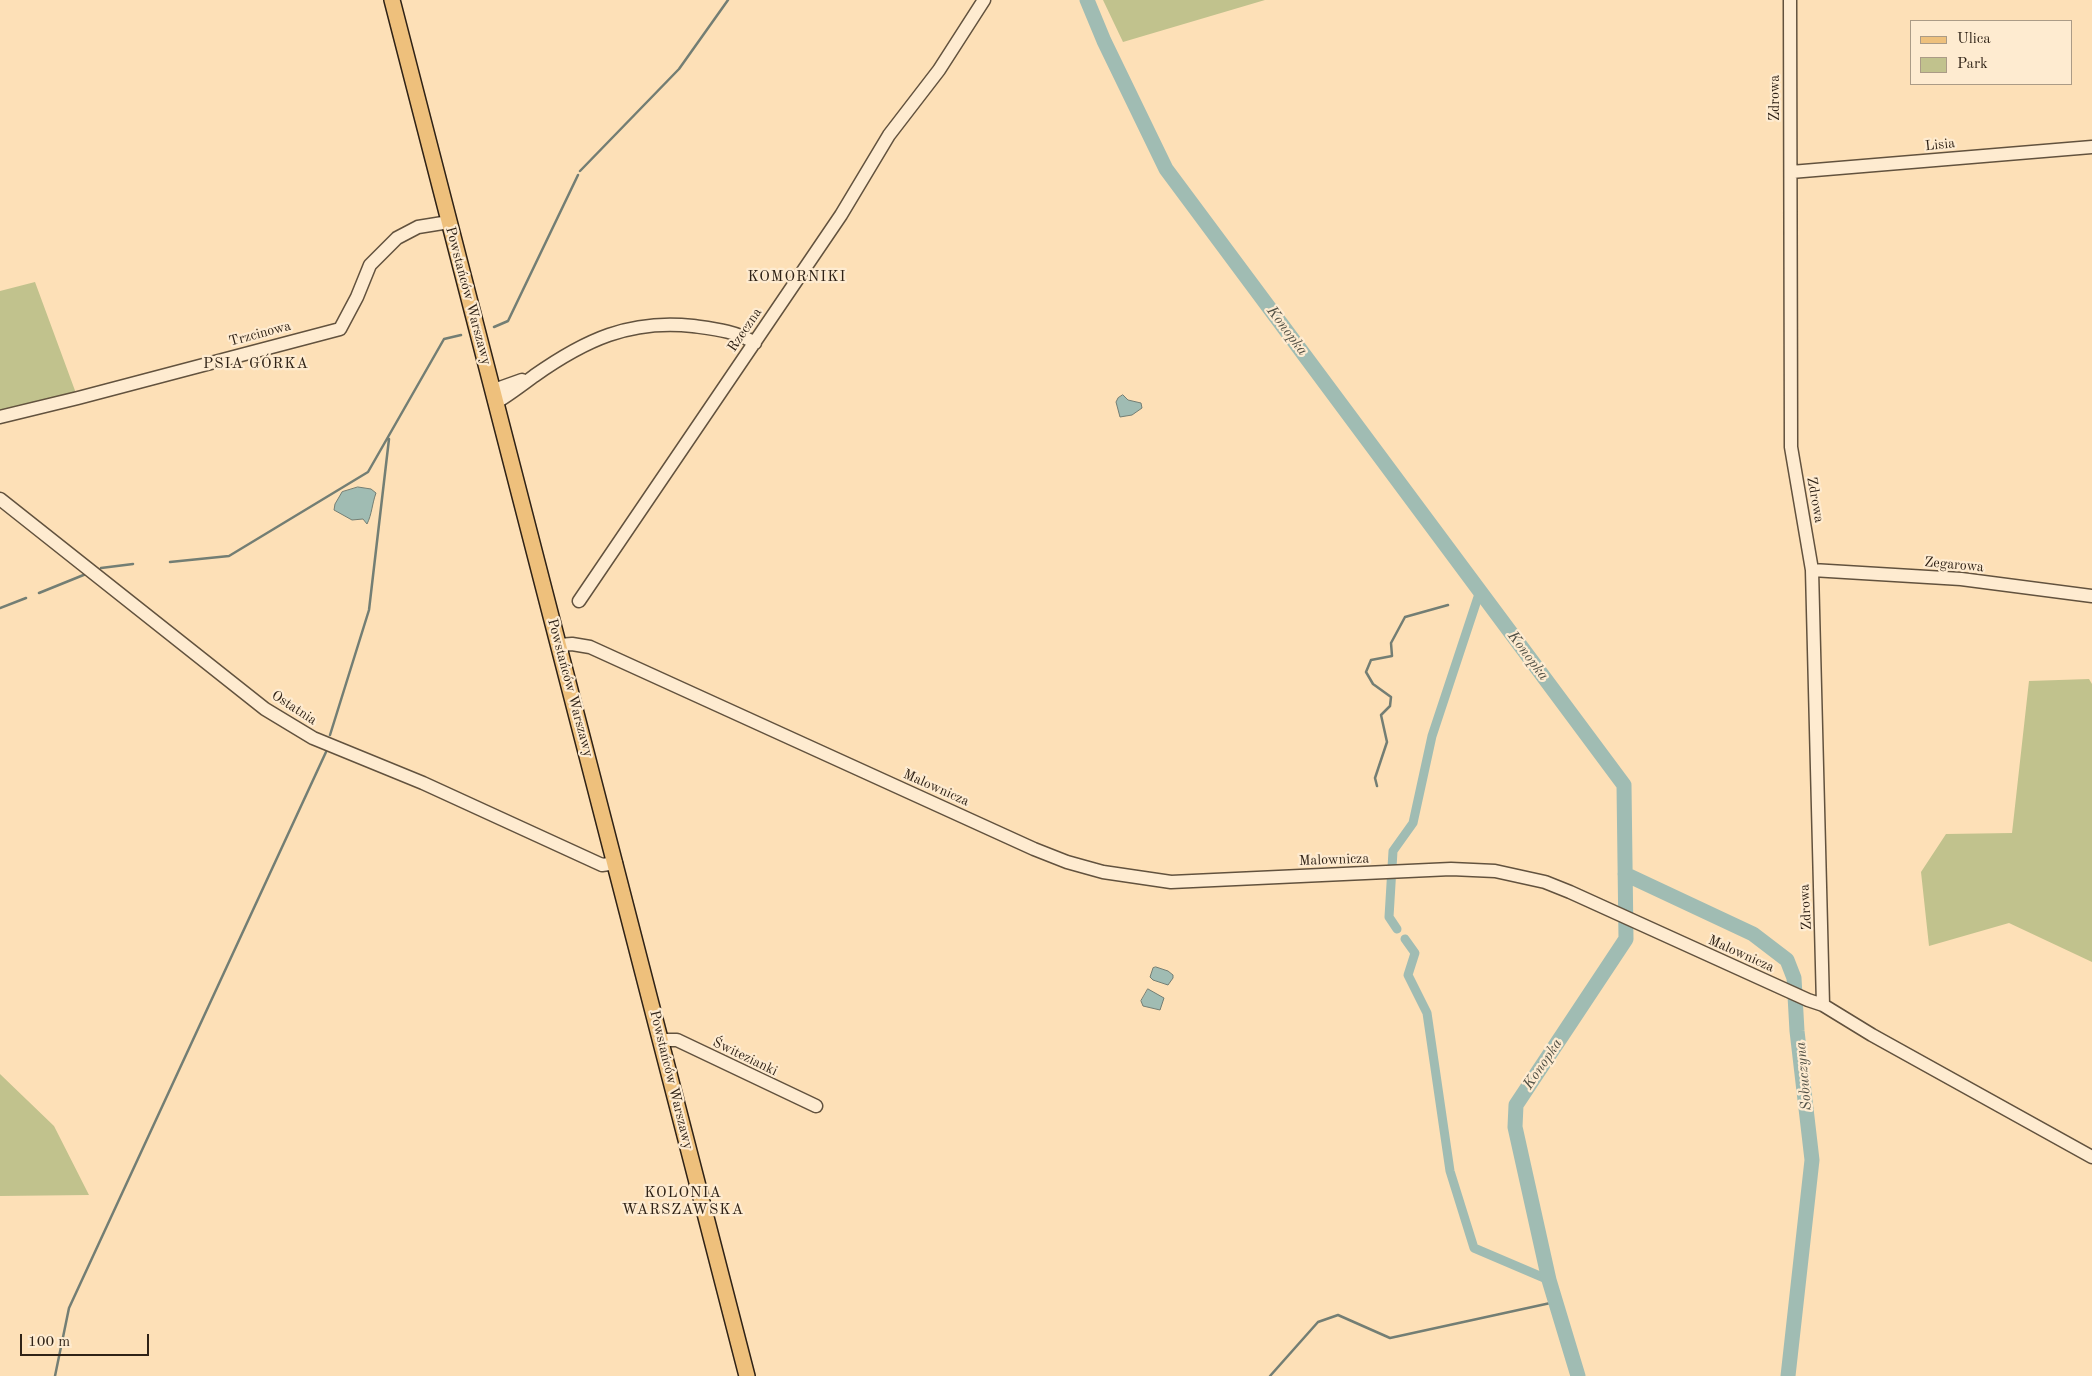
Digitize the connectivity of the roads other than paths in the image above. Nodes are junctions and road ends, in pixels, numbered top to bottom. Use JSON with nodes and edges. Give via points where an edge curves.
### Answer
{"nodes":[{"id":1,"x":392,"y":0,"type":"edge"},
{"id":2,"x":984,"y":0,"type":"edge"},
{"id":3,"x":1790,"y":0,"type":"edge"},
{"id":4,"x":2092,"y":147,"type":"edge"},
{"id":5,"x":1791,"y":172,"type":"junction"},
{"id":6,"x":449,"y":222,"type":"junction"},
{"id":7,"x":755,"y":343,"type":"junction"},
{"id":8,"x":495,"y":396,"type":"junction"},
{"id":9,"x":0,"y":417,"type":"edge"},
{"id":10,"x":0,"y":499,"type":"edge"},
{"id":11,"x":1812,"y":570,"type":"junction"},
{"id":12,"x":2092,"y":596,"type":"edge"},
{"id":13,"x":579,"y":601,"type":"dead end"},
{"id":14,"x":559,"y":645,"type":"junction"},
{"id":15,"x":616,"y":863,"type":"junction"},
{"id":16,"x":1823,"y":1005,"type":"junction"},
{"id":17,"x":661,"y":1040,"type":"junction"},
{"id":18,"x":816,"y":1106,"type":"dead end"},
{"id":19,"x":2092,"y":1157,"type":"edge"},
{"id":20,"x":747,"y":1376,"type":"edge"}],
"edges":[{"from":1,"to":6,"type":"main road","name":"Powstańców Warszawy"},
{"from":2,"to":7,"type":"street","name":"Rzeczna","via":[[939,70],[888,135],[841,215]]},
{"from":3,"to":5,"type":"street","name":"Zdrowa"},
{"from":4,"to":5,"type":"street","name":"Lisia"},
{"from":5,"to":11,"type":"street","name":"Zdrowa","via":[[1792,447]]},
{"from":6,"to":8,"type":"main road","name":"Powstańców Warszawy"},
{"from":6,"to":9,"type":"street","name":"Trzcinowa","via":[[418,227],[397,238],[370,265],[340,329]]},
{"from":7,"to":8,"type":"street","via":[[719,330],[669,324],[619,330],[589,342]]},
{"from":7,"to":13,"type":"street","name":"Rzeczna"},
{"from":8,"to":14,"type":"main road","name":"Powstańców Warszawy"},
{"from":10,"to":15,"type":"street","name":"Ostatnia","via":[[266,708],[313,738],[602,865]]},
{"from":11,"to":12,"type":"street","name":"Zegarowa","via":[[1960,579]]},
{"from":11,"to":16,"type":"street","name":"Zdrowa"},
{"from":14,"to":15,"type":"main road","name":"Powstańców Warszawy"},
{"from":14,"to":16,"type":"street","name":"Malownicza","via":[[590,647],[1034,849],[1103,872],[1171,882],[1451,869],[1495,871],[1545,882]]},
{"from":15,"to":17,"type":"main road","name":"Powstańców Warszawy"},
{"from":16,"to":19,"type":"street","name":"Malownicza"},
{"from":17,"to":18,"type":"street","name":"Świtezianki","via":[[676,1040]]},
{"from":17,"to":20,"type":"main road","name":"Powstańców Warszawy"}]}
